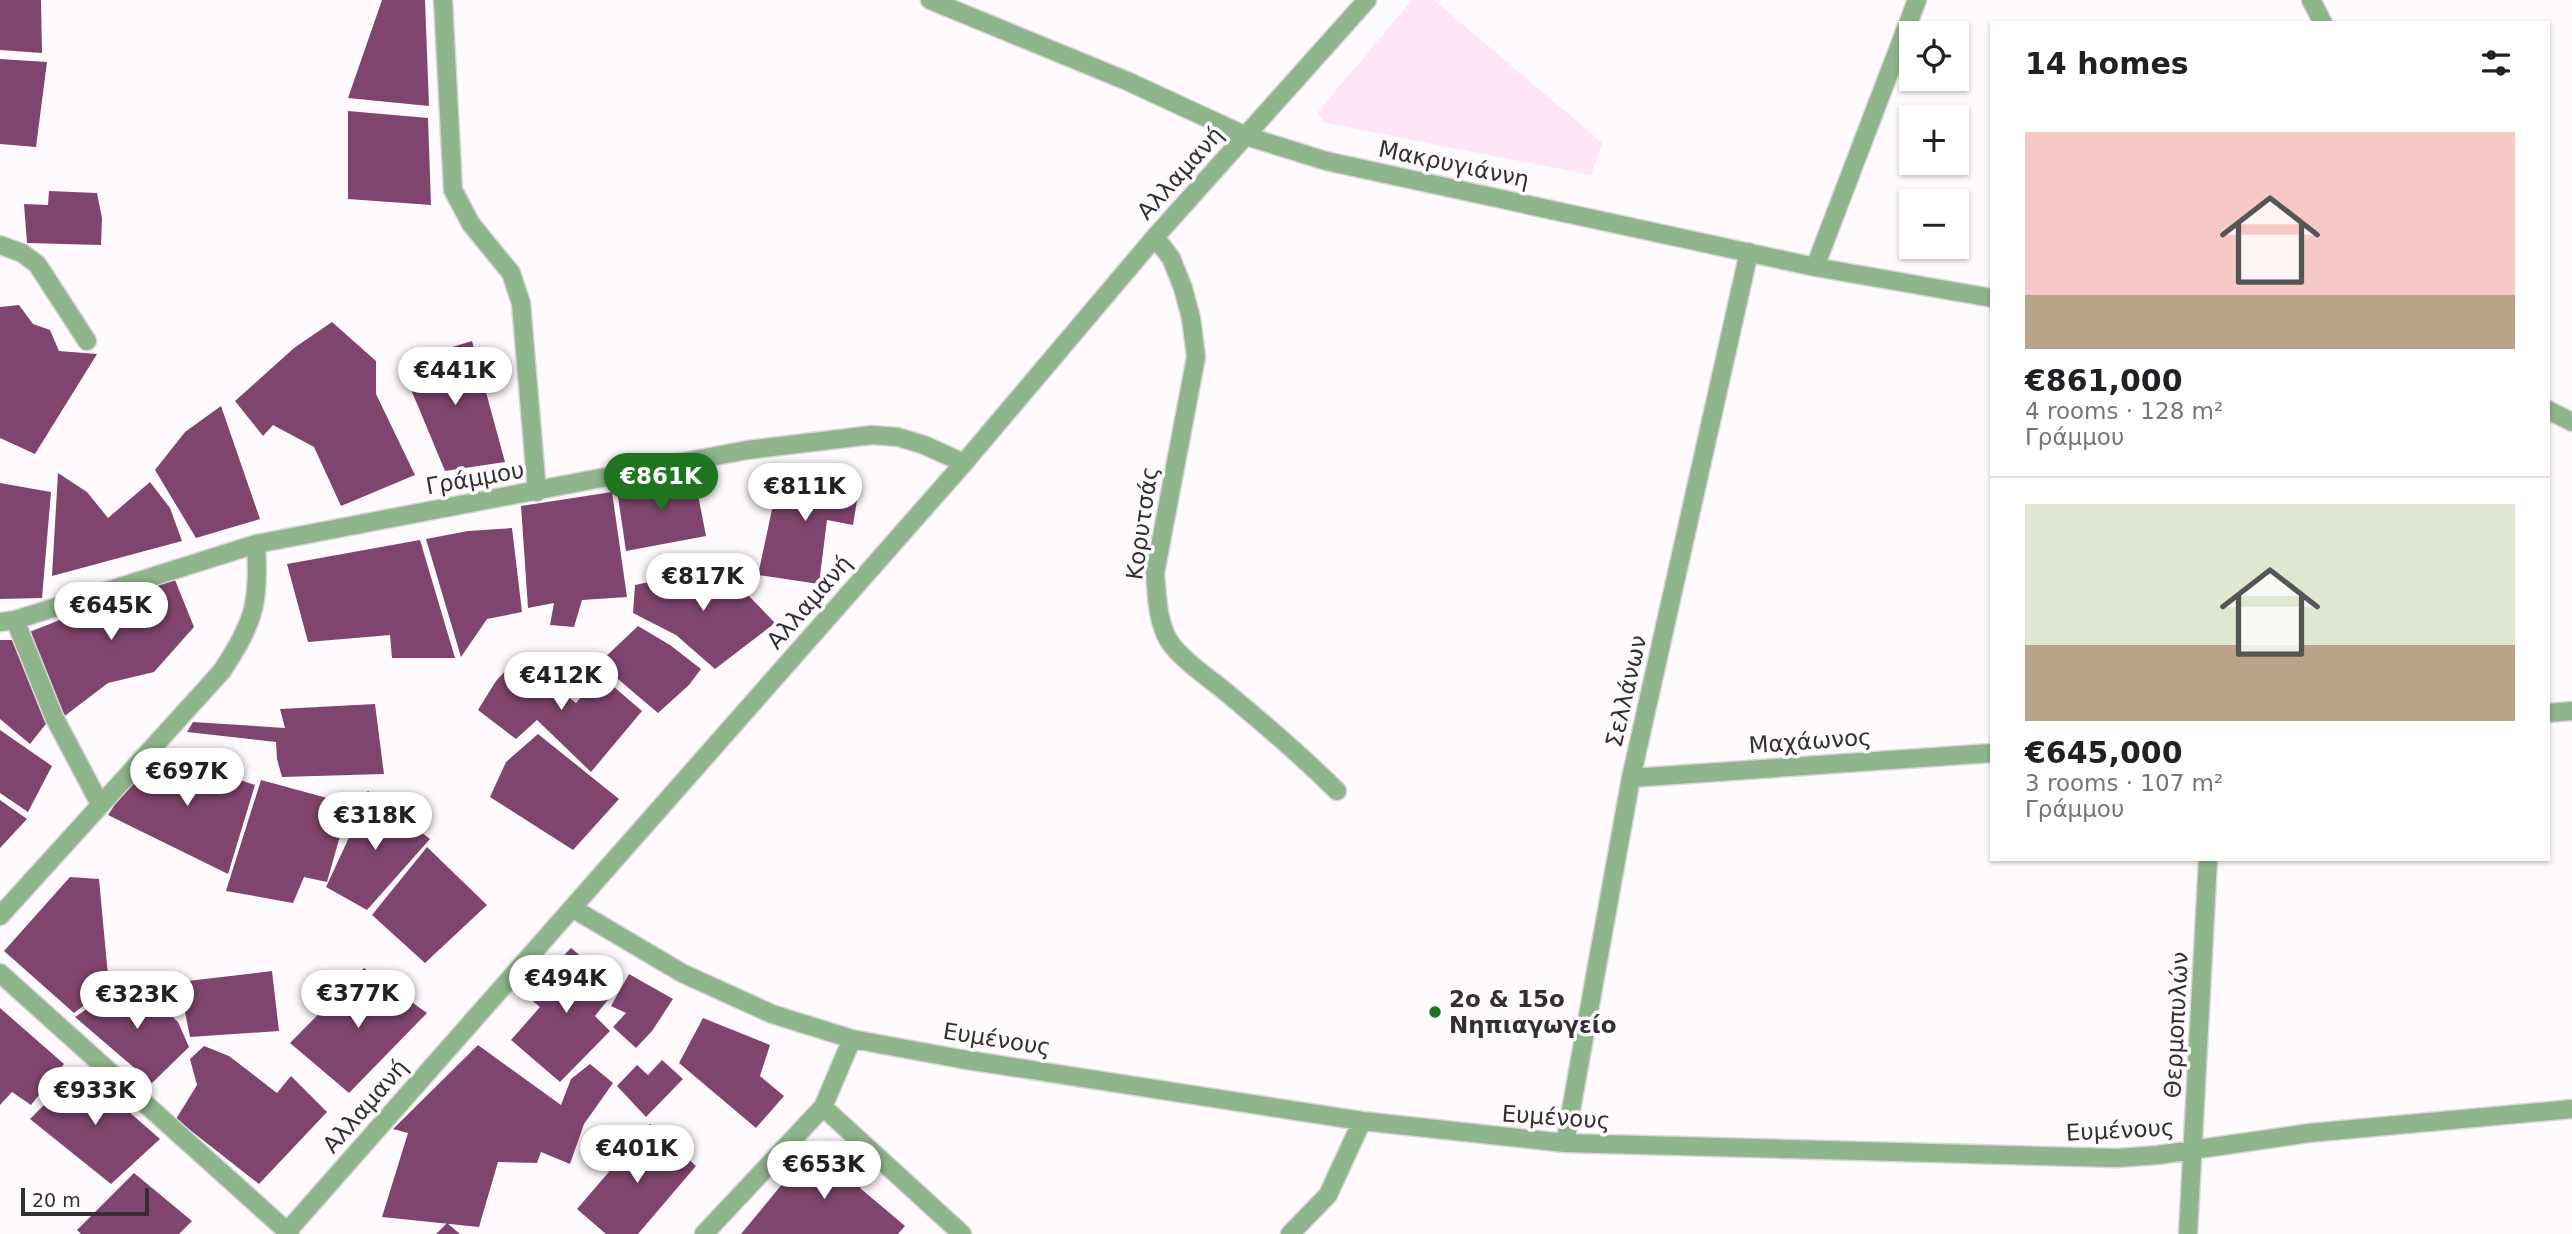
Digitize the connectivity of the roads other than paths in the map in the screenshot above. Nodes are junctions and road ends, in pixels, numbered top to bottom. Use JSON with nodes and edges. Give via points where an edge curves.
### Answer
{"nodes":[{"id":1,"x":443,"y":0,"type":"edge"},
{"id":2,"x":930,"y":0,"type":"edge"},
{"id":3,"x":1367,"y":0,"type":"edge"},
{"id":4,"x":1917,"y":0,"type":"edge"},
{"id":5,"x":2311,"y":0,"type":"edge"},
{"id":6,"x":2322,"y":21,"type":"edge"},
{"id":7,"x":1246,"y":136,"type":"junction"},
{"id":8,"x":1155,"y":237,"type":"junction"},
{"id":9,"x":0,"y":245,"type":"edge"},
{"id":10,"x":1749,"y":252,"type":"junction"},
{"id":11,"x":1815,"y":267,"type":"junction"},
{"id":12,"x":1990,"y":298,"type":"edge"},
{"id":13,"x":87,"y":341,"type":"dead end"},
{"id":14,"x":2550,"y":411,"type":"edge"},
{"id":15,"x":2572,"y":422,"type":"edge"},
{"id":16,"x":964,"y":463,"type":"junction"},
{"id":17,"x":537,"y":492,"type":"junction"},
{"id":18,"x":256,"y":544,"type":"junction"},
{"id":19,"x":7,"y":621,"type":"edge"},
{"id":20,"x":2572,"y":711,"type":"edge"},
{"id":21,"x":2550,"y":713,"type":"edge"},
{"id":22,"x":1990,"y":753,"type":"edge"},
{"id":23,"x":1631,"y":778,"type":"junction"},
{"id":24,"x":1337,"y":791,"type":"dead end"},
{"id":25,"x":100,"y":804,"type":"junction"},
{"id":26,"x":2208,"y":861,"type":"edge"},
{"id":27,"x":572,"y":908,"type":"junction"},
{"id":28,"x":0,"y":916,"type":"edge"},
{"id":29,"x":0,"y":973,"type":"edge"},
{"id":30,"x":852,"y":1039,"type":"junction"},
{"id":31,"x":823,"y":1107,"type":"junction"},
{"id":32,"x":2572,"y":1108,"type":"edge"},
{"id":33,"x":1362,"y":1121,"type":"junction"},
{"id":34,"x":1565,"y":1143,"type":"junction"},
{"id":35,"x":2194,"y":1150,"type":"junction"},
{"id":36,"x":287,"y":1233,"type":"edge"},
{"id":37,"x":704,"y":1234,"type":"edge"},
{"id":38,"x":962,"y":1234,"type":"edge"},
{"id":39,"x":1290,"y":1234,"type":"edge"},
{"id":40,"x":2188,"y":1234,"type":"edge"}],
"edges":[{"from":1,"to":17,"type":"street","via":[[453,190],[471,224],[517,286]]},
{"from":2,"to":7,"type":"street","name":"Μακρυγιάννη"},
{"from":3,"to":7,"type":"street","name":"Αλλαμανή"},
{"from":4,"to":11,"type":"street"},
{"from":5,"to":6,"type":"street"},
{"from":7,"to":8,"type":"street","name":"Αλλαμανή"},
{"from":7,"to":10,"type":"street","name":"Μακρυγιάννη","via":[[1366,171]]},
{"from":8,"to":16,"type":"street","name":"Αλλαμανή"},
{"from":8,"to":24,"type":"street","name":"Κορυτσάς","via":[[1171,258],[1182,288],[1196,357],[1155,573],[1163,625],[1170,642]]},
{"from":9,"to":13,"type":"street","via":[[37,264]]},
{"from":10,"to":11,"type":"street","name":"Μακρυγιάννη"},
{"from":10,"to":23,"type":"street","name":"Σελλάνων"},
{"from":11,"to":12,"type":"street","name":"Μακρυγιάννη"},
{"from":14,"to":15,"type":"street"},
{"from":16,"to":17,"type":"street","name":"Γράμμου","via":[[925,445],[872,435],[747,450]]},
{"from":16,"to":27,"type":"street","name":"Αλλαμανή"},
{"from":17,"to":18,"type":"street","name":"Γράμμου"},
{"from":18,"to":19,"type":"street","name":"Γράμμου"},
{"from":18,"to":25,"type":"street","via":[[259,581],[244,638],[222,671]]},
{"from":19,"to":25,"type":"street"},
{"from":20,"to":21,"type":"street"},
{"from":22,"to":23,"type":"street","name":"Μαχάωνος"},
{"from":23,"to":34,"type":"street","name":"Σελλάνων"},
{"from":25,"to":28,"type":"street"},
{"from":26,"to":35,"type":"street","name":"Θερμοπυλών"},
{"from":27,"to":30,"type":"street","name":"Ευμένους","via":[[728,995]]},
{"from":27,"to":36,"type":"street","name":"Αλλαμανή"},
{"from":29,"to":36,"type":"street"},
{"from":30,"to":31,"type":"street"},
{"from":30,"to":33,"type":"street","name":"Ευμένους"},
{"from":31,"to":37,"type":"street"},
{"from":31,"to":38,"type":"street"},
{"from":32,"to":35,"type":"street","name":"Ευμένους","via":[[2309,1133]]},
{"from":33,"to":34,"type":"street","name":"Ευμένους"},
{"from":33,"to":39,"type":"street","via":[[1328,1195]]},
{"from":34,"to":35,"type":"street","name":"Ευμένους","via":[[2118,1158]]},
{"from":35,"to":40,"type":"street","name":"Θερμοπυλών"}]}
